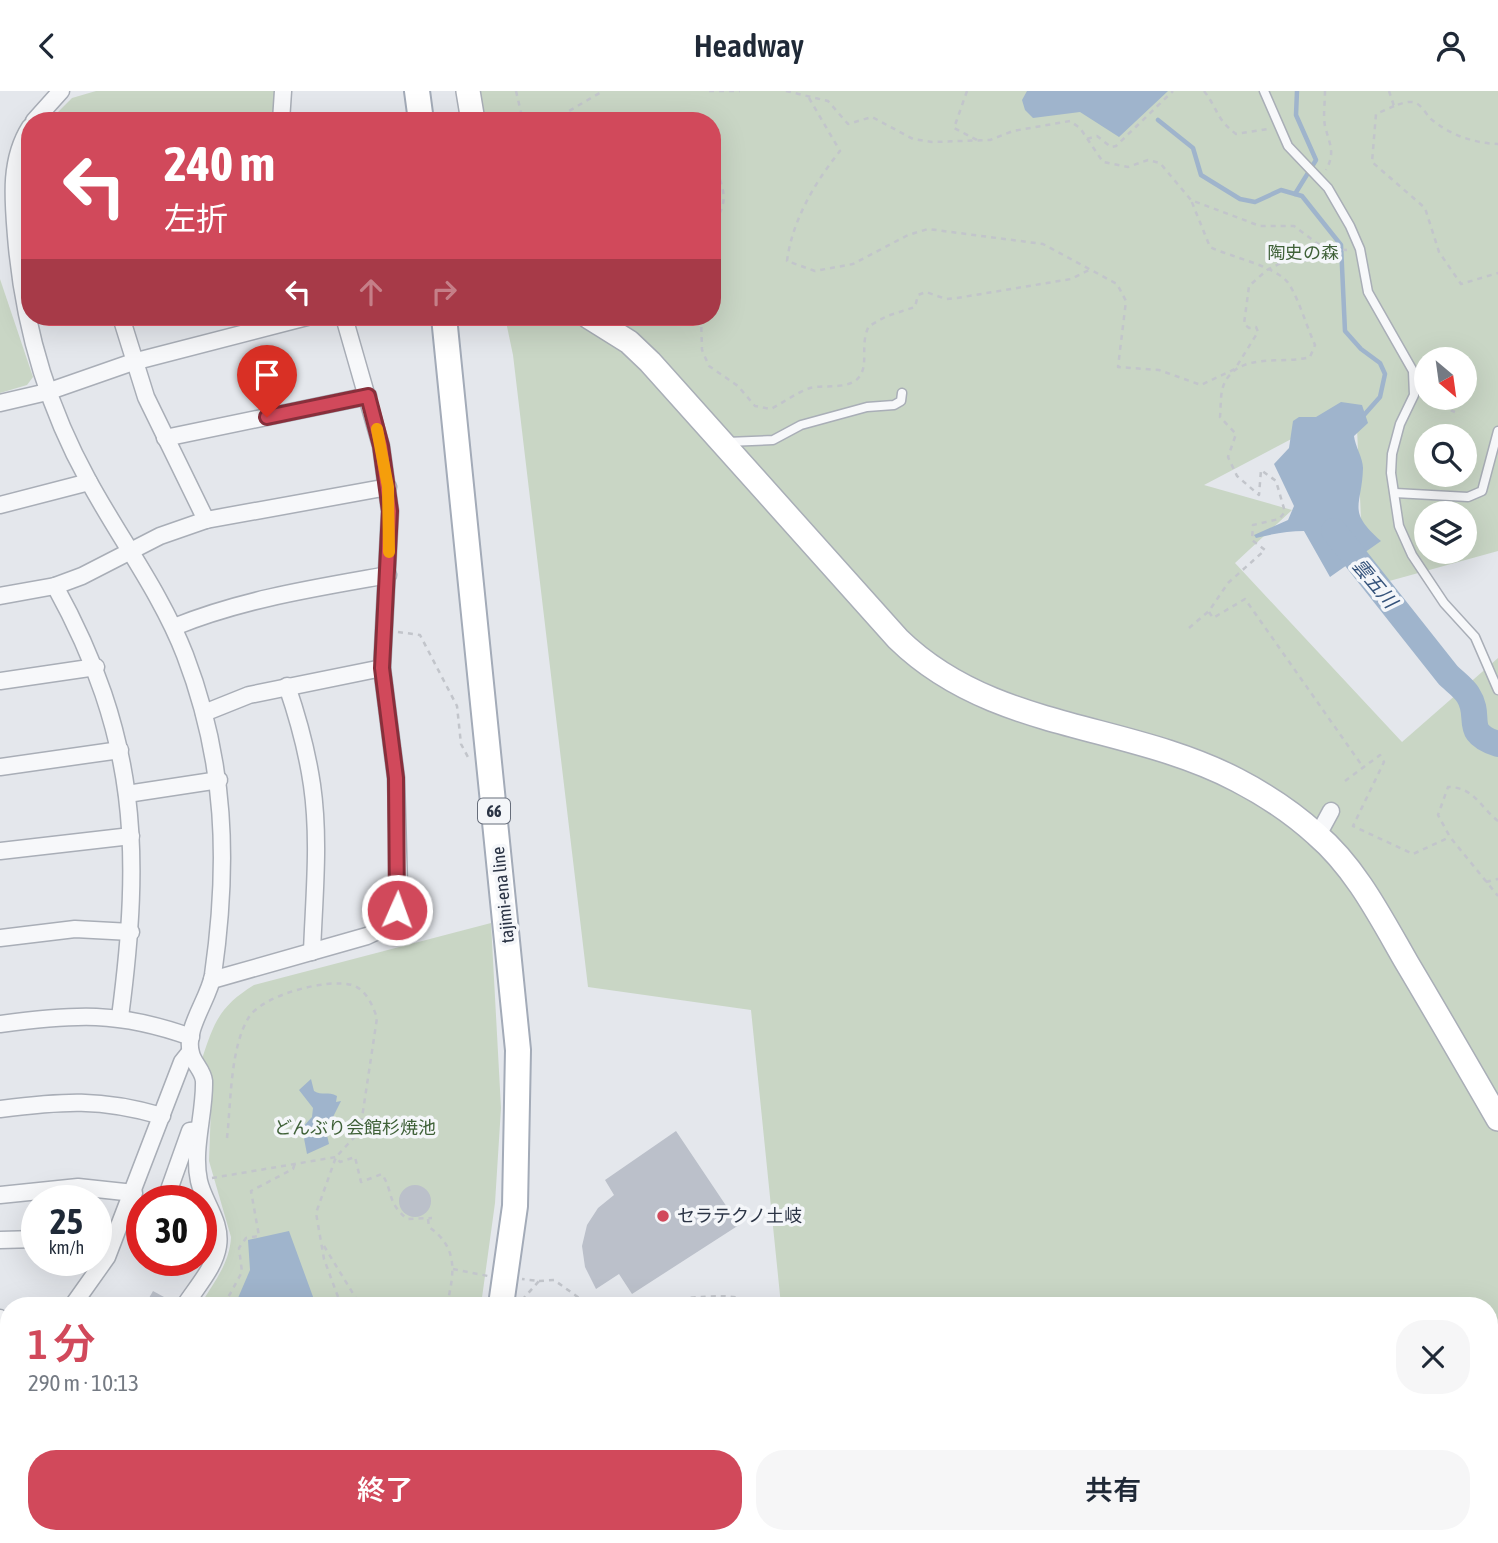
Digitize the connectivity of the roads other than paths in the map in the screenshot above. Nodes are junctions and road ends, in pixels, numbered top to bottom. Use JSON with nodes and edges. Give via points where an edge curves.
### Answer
{"nodes":[{"id":1,"x":61,"y":91,"type":"edge"},
{"id":2,"x":283,"y":91,"type":"edge"},
{"id":3,"x":417,"y":91,"type":"edge"},
{"id":4,"x":468,"y":91,"type":"edge"},
{"id":5,"x":1264,"y":91,"type":"edge"},
{"id":6,"x":42,"y":112,"type":"edge"},
{"id":7,"x":282,"y":112,"type":"edge"},
{"id":8,"x":420,"y":112,"type":"edge"},
{"id":9,"x":471,"y":112,"type":"edge"},
{"id":10,"x":21,"y":142,"type":"edge"},
{"id":11,"x":21,"y":204,"type":"edge"},
{"id":12,"x":29,"y":326,"type":"edge"},
{"id":13,"x":123,"y":326,"type":"edge"},
{"id":14,"x":272,"y":326,"type":"edge"},
{"id":15,"x":347,"y":326,"type":"edge"},
{"id":16,"x":445,"y":326,"type":"edge"},
{"id":17,"x":603,"y":326,"type":"edge"},
{"id":18,"x":133,"y":362,"type":"junction"},
{"id":19,"x":47,"y":392,"type":"junction"},
{"id":20,"x":902,"y":393,"type":"dead end"},
{"id":21,"x":368,"y":396,"type":"junction"},
{"id":22,"x":0,"y":403,"type":"edge"},
{"id":23,"x":1498,"y":431,"type":"edge"},
{"id":24,"x":165,"y":438,"type":"junction"},
{"id":25,"x":723,"y":443,"type":"junction"},
{"id":26,"x":89,"y":482,"type":"junction"},
{"id":27,"x":388,"y":487,"type":"junction"},
{"id":28,"x":1395,"y":493,"type":"junction"},
{"id":29,"x":0,"y":505,"type":"edge"},
{"id":30,"x":206,"y":520,"type":"junction"},
{"id":31,"x":130,"y":551,"type":"junction"},
{"id":32,"x":388,"y":575,"type":"junction"},
{"id":33,"x":55,"y":586,"type":"junction"},
{"id":34,"x":0,"y":596,"type":"edge"},
{"id":35,"x":174,"y":628,"type":"junction"},
{"id":36,"x":96,"y":667,"type":"junction"},
{"id":37,"x":382,"y":668,"type":"junction"},
{"id":38,"x":0,"y":681,"type":"edge"},
{"id":39,"x":287,"y":686,"type":"junction"},
{"id":40,"x":1498,"y":690,"type":"edge"},
{"id":41,"x":204,"y":713,"type":"junction"},
{"id":42,"x":120,"y":750,"type":"junction"},
{"id":43,"x":0,"y":767,"type":"edge"},
{"id":44,"x":219,"y":780,"type":"junction"},
{"id":45,"x":127,"y":793,"type":"junction"},
{"id":46,"x":1331,"y":811,"type":"dead end"},
{"id":47,"x":1318,"y":835,"type":"junction"},
{"id":48,"x":131,"y":836,"type":"junction"},
{"id":49,"x":0,"y":851,"type":"edge"},
{"id":50,"x":131,"y":932,"type":"junction"},
{"id":51,"x":0,"y":938,"type":"edge"},
{"id":52,"x":312,"y":952,"type":"junction"},
{"id":53,"x":212,"y":980,"type":"junction"},
{"id":54,"x":120,"y":1017,"type":"junction"},
{"id":55,"x":0,"y":1024,"type":"edge"},
{"id":56,"x":191,"y":1044,"type":"junction"},
{"id":57,"x":0,"y":1109,"type":"edge"},
{"id":58,"x":162,"y":1116,"type":"junction"},
{"id":59,"x":1498,"y":1119,"type":"edge"},
{"id":60,"x":200,"y":1130,"type":"junction"},
{"id":61,"x":137,"y":1185,"type":"edge"},
{"id":62,"x":170,"y":1185,"type":"edge"},
{"id":63,"x":126,"y":1187,"type":"edge"},
{"id":64,"x":0,"y":1195,"type":"edge"},
{"id":65,"x":126,"y":1211,"type":"edge"},
{"id":66,"x":21,"y":1239,"type":"edge"},
{"id":67,"x":0,"y":1240,"type":"edge"},
{"id":68,"x":114,"y":1240,"type":"joint"},
{"id":69,"x":79,"y":1297,"type":"edge"},
{"id":70,"x":189,"y":1297,"type":"edge"},
{"id":71,"x":504,"y":1297,"type":"edge"}],
"edges":[{"from":1,"to":6,"type":"street"},
{"from":2,"to":7,"type":"street"},
{"from":3,"to":8,"type":"main road"},
{"from":4,"to":9,"type":"street"},
{"from":5,"to":28,"type":"lane","via":[[1288,146],[1328,188],[1360,249],[1368,292],[1413,371],[1414,395],[1392,454]]},
{"from":10,"to":11,"type":"street","via":[[16,158]]},
{"from":12,"to":19,"type":"street"},
{"from":13,"to":18,"type":"street"},
{"from":14,"to":18,"type":"street"},
{"from":15,"to":21,"type":"street"},
{"from":16,"to":71,"type":"main road","name":"tajimi-ena line","number":"66","via":[[518,1049],[515,1206]]},
{"from":17,"to":25,"type":"street","via":[[650,362]]},
{"from":18,"to":19,"type":"street"},
{"from":18,"to":24,"type":"street"},
{"from":19,"to":22,"type":"street"},
{"from":19,"to":26,"type":"street"},
{"from":20,"to":25,"type":"lane","via":[[901,401],[894,405],[867,407],[801,425],[774,440]]},
{"from":21,"to":24,"type":"street"},
{"from":21,"to":27,"type":"street"},
{"from":23,"to":28,"type":"lane","via":[[1482,491],[1468,497]]},
{"from":24,"to":30,"type":"street"},
{"from":25,"to":47,"type":"street","via":[[898,639],[940,674],[968,691],[1041,717],[1181,757],[1238,780]]},
{"from":26,"to":29,"type":"street"},
{"from":26,"to":31,"type":"street"},
{"from":27,"to":30,"type":"street"},
{"from":27,"to":32,"type":"street"},
{"from":28,"to":40,"type":"lane","via":[[1399,526],[1412,555],[1444,603],[1475,637]]},
{"from":30,"to":31,"type":"street"},
{"from":31,"to":33,"type":"street"},
{"from":31,"to":35,"type":"street"},
{"from":32,"to":35,"type":"street","via":[[272,596],[205,614]]},
{"from":32,"to":37,"type":"street"},
{"from":33,"to":34,"type":"street"},
{"from":33,"to":36,"type":"street"},
{"from":35,"to":41,"type":"street"},
{"from":36,"to":38,"type":"street"},
{"from":36,"to":42,"type":"street"},
{"from":37,"to":39,"type":"street"},
{"from":37,"to":52,"type":"street","via":[[396,778],[397,910],[377,933]]},
{"from":39,"to":41,"type":"street"},
{"from":39,"to":52,"type":"street","via":[[313,796]]},
{"from":41,"to":44,"type":"street"},
{"from":42,"to":43,"type":"street"},
{"from":42,"to":45,"type":"street"},
{"from":44,"to":45,"type":"street"},
{"from":44,"to":53,"type":"street","via":[[222,886]]},
{"from":45,"to":48,"type":"street"},
{"from":46,"to":47,"type":"street"},
{"from":47,"to":59,"type":"street","via":[[1364,890]]},
{"from":48,"to":49,"type":"street"},
{"from":48,"to":50,"type":"street"},
{"from":50,"to":51,"type":"street","via":[[75,929]]},
{"from":50,"to":54,"type":"street"},
{"from":52,"to":53,"type":"street"},
{"from":53,"to":56,"type":"street"},
{"from":54,"to":55,"type":"street","via":[[66,1016]]},
{"from":54,"to":56,"type":"street","via":[[141,1020]]},
{"from":56,"to":58,"type":"street"},
{"from":56,"to":60,"type":"street","via":[[204,1077]]},
{"from":57,"to":58,"type":"street","via":[[78,1100]]},
{"from":58,"to":61,"type":"street"},
{"from":60,"to":62,"type":"street","via":[[190,1131]]},
{"from":60,"to":70,"type":"street","via":[[199,1180],[215,1221],[218,1249]]},
{"from":63,"to":64,"type":"street"},
{"from":65,"to":68,"type":"street"},
{"from":66,"to":67,"type":"street"},
{"from":68,"to":69,"type":"street"}]}
